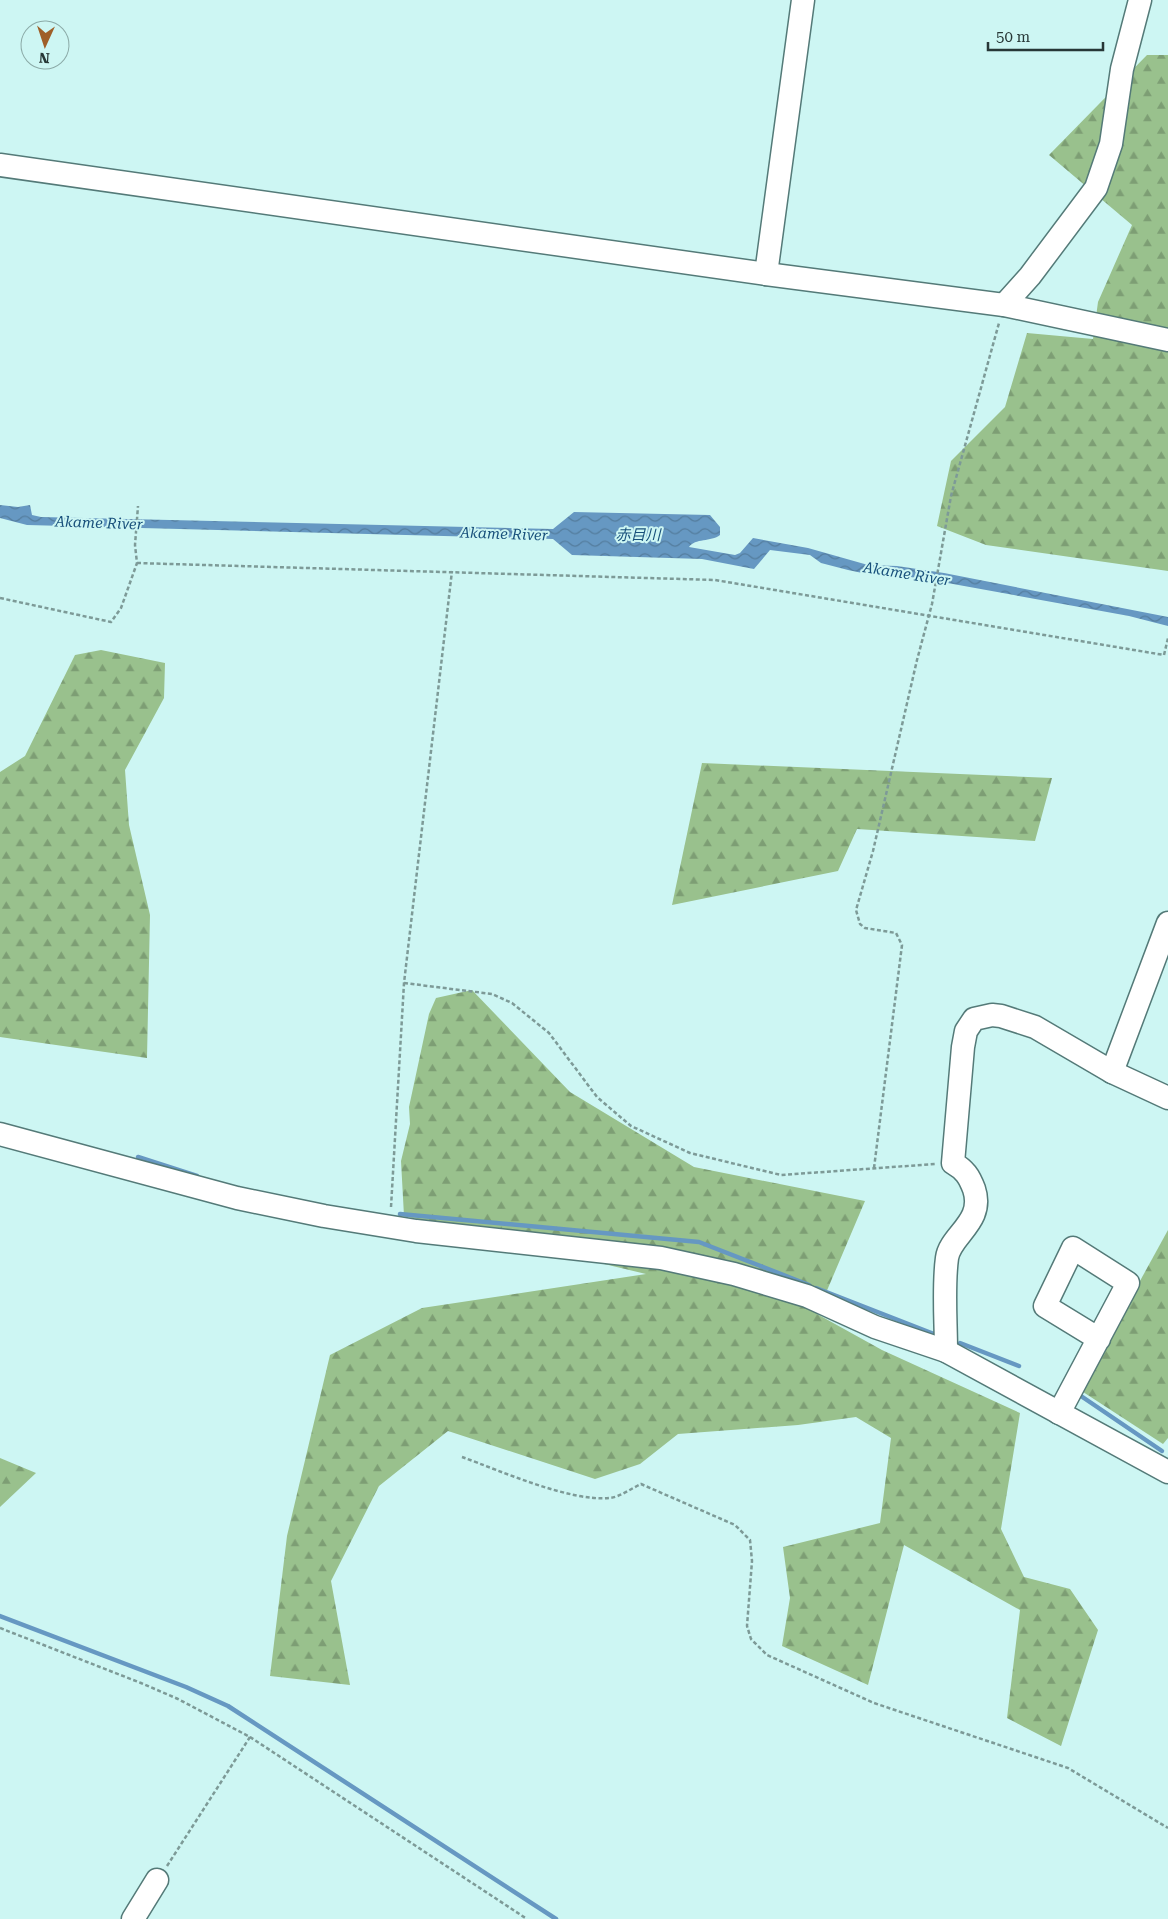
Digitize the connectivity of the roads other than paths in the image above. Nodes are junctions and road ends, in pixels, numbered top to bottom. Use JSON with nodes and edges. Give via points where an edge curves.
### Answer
{"nodes":[{"id":1,"x":803,"y":0,"type":"edge"},
{"id":2,"x":1140,"y":0,"type":"edge"},
{"id":3,"x":0,"y":165,"type":"edge"},
{"id":4,"x":766,"y":274,"type":"junction"},
{"id":5,"x":1004,"y":305,"type":"junction"},
{"id":6,"x":1168,"y":340,"type":"edge"},
{"id":7,"x":1168,"y":923,"type":"edge"},
{"id":8,"x":1112,"y":1072,"type":"junction"},
{"id":9,"x":1168,"y":1098,"type":"edge"},
{"id":10,"x":0,"y":1134,"type":"edge"},
{"id":11,"x":1099,"y":1339,"type":"dead end"},
{"id":12,"x":946,"y":1351,"type":"junction"},
{"id":13,"x":1059,"y":1412,"type":"junction"},
{"id":14,"x":1166,"y":1466,"type":"edge"},
{"id":15,"x":157,"y":1880,"type":"road end"},
{"id":16,"x":132,"y":1919,"type":"edge"}],
"edges":[{"from":1,"to":4,"type":"street"},
{"from":2,"to":5,"type":"street","via":[[1122,69],[1111,144],[1096,188],[1030,276]]},
{"from":3,"to":4,"type":"street"},
{"from":4,"to":5,"type":"street"},
{"from":5,"to":6,"type":"street"},
{"from":7,"to":8,"type":"street"},
{"from":8,"to":9,"type":"street"},
{"from":8,"to":12,"type":"street","via":[[1035,1027],[1001,1016],[974,1019],[966,1032],[953,1163],[970,1177],[976,1197],[973,1217],[947,1256]]},
{"from":10,"to":12,"type":"street","via":[[237,1198],[389,1226],[670,1260],[734,1274],[807,1296],[875,1327]]},
{"from":11,"to":13,"type":"street"},
{"from":12,"to":13,"type":"street"},
{"from":13,"to":14,"type":"street"},
{"from":15,"to":16,"type":"street"}]}
